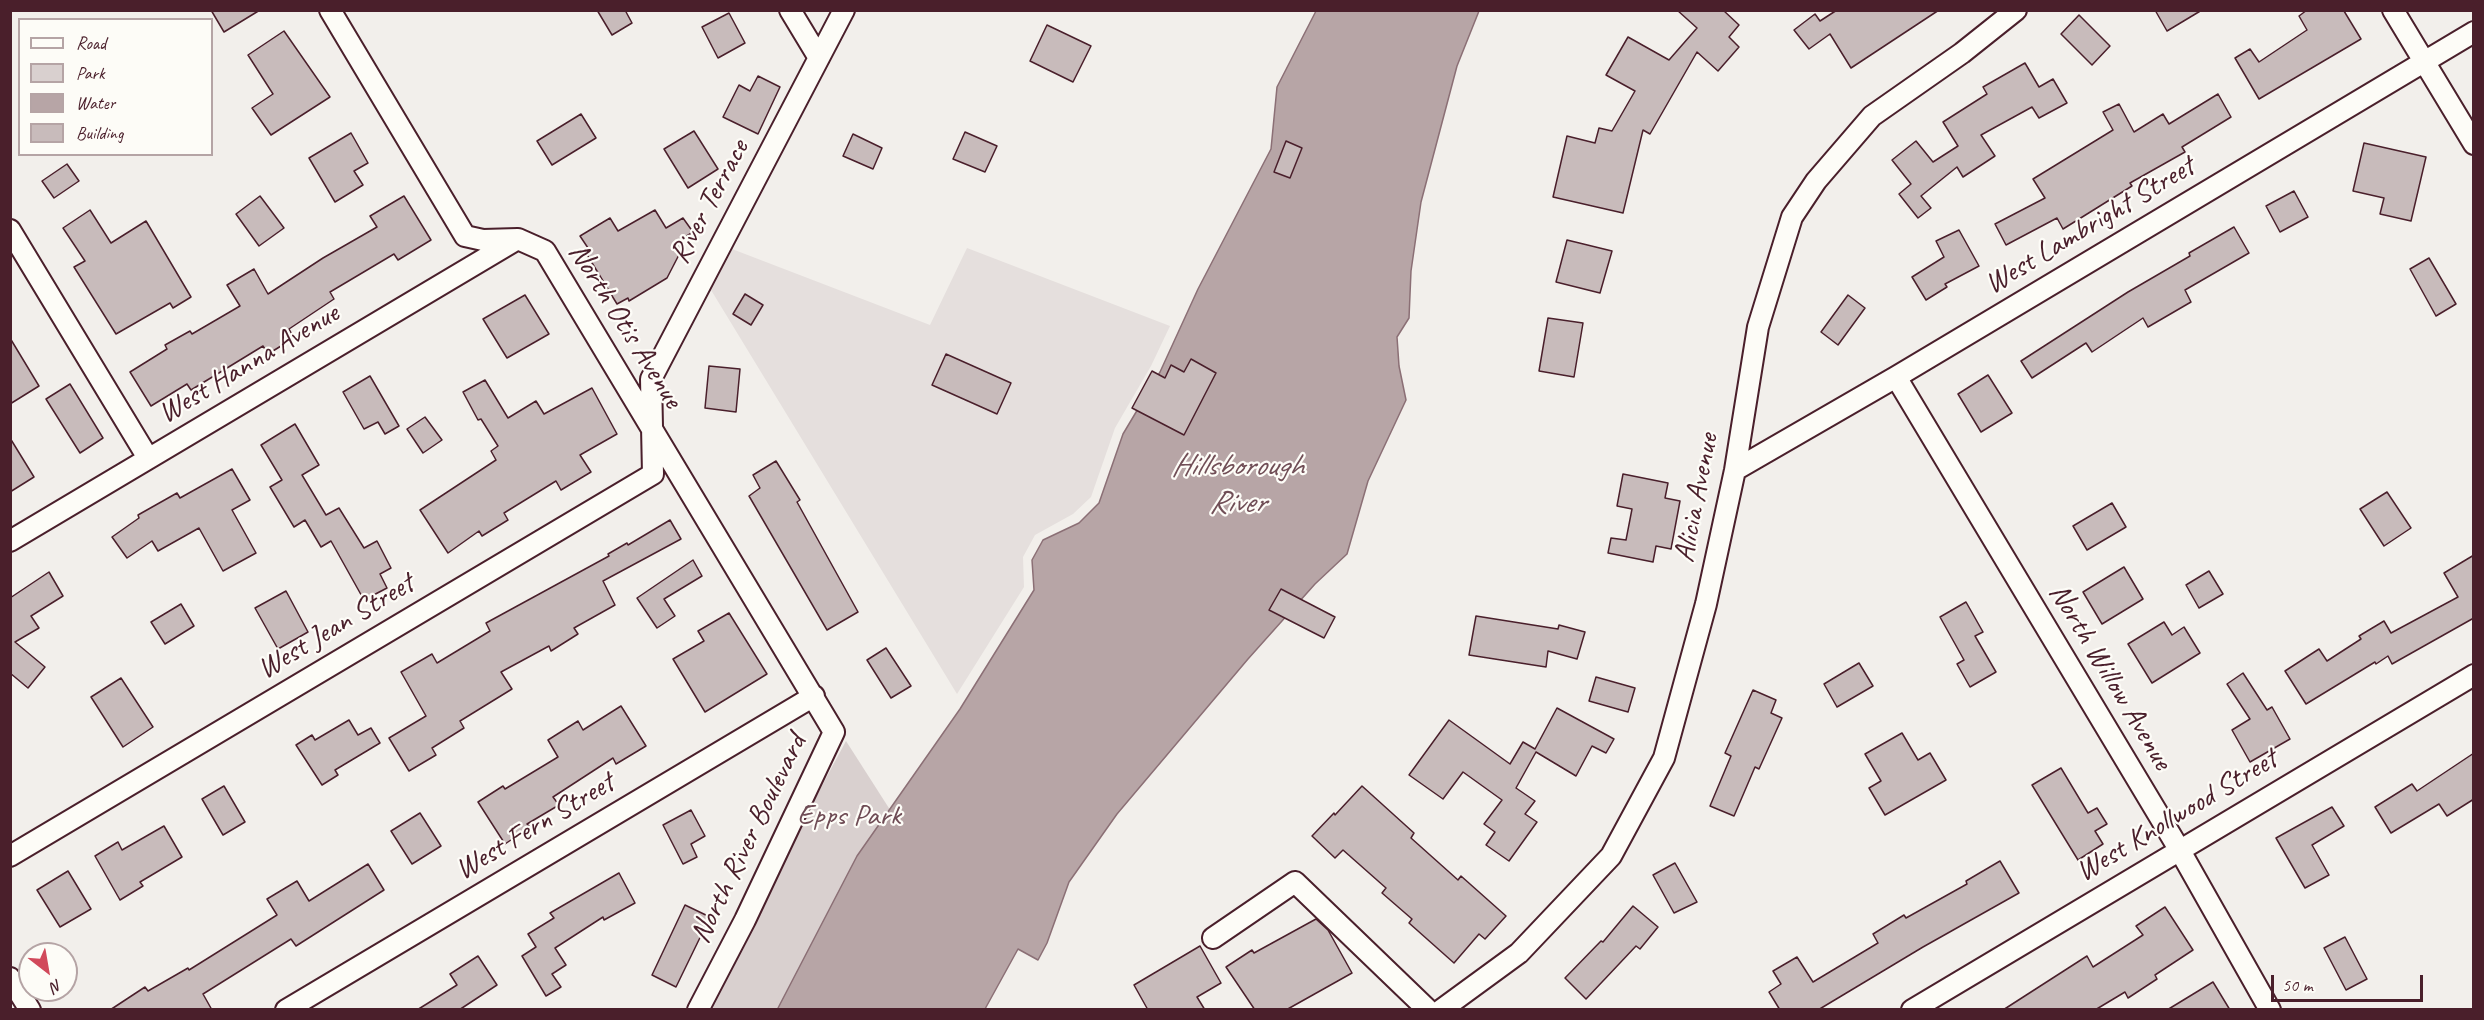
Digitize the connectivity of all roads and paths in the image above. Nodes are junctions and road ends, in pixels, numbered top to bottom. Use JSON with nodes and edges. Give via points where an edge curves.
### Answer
{"nodes":[{"id":1,"x":330,"y":10,"type":"edge"},
{"id":2,"x":790,"y":10,"type":"edge"},
{"id":3,"x":844,"y":10,"type":"edge"},
{"id":4,"x":2016,"y":10,"type":"edge"},
{"id":5,"x":2393,"y":10,"type":"edge"},
{"id":6,"x":2474,"y":32,"type":"edge"},
{"id":7,"x":819,"y":58,"type":"junction"},
{"id":8,"x":2425,"y":61,"type":"junction"},
{"id":9,"x":2474,"y":144,"type":"edge"},
{"id":10,"x":10,"y":230,"type":"edge"},
{"id":11,"x":518,"y":239,"type":"junction"},
{"id":12,"x":1896,"y":377,"type":"junction"},
{"id":13,"x":653,"y":427,"type":"junction"},
{"id":14,"x":148,"y":459,"type":"junction"},
{"id":15,"x":1735,"y":470,"type":"junction"},
{"id":16,"x":10,"y":541,"type":"edge"},
{"id":17,"x":2474,"y":675,"type":"edge"},
{"id":18,"x":814,"y":696,"type":"junction"},
{"id":19,"x":2179,"y":849,"type":"junction"},
{"id":20,"x":10,"y":856,"type":"edge"},
{"id":21,"x":1213,"y":939,"type":"dead end"},
{"id":22,"x":10,"y":978,"type":"edge"},
{"id":23,"x":30,"y":1010,"type":"edge"},
{"id":24,"x":286,"y":1010,"type":"edge"},
{"id":25,"x":698,"y":1010,"type":"edge"},
{"id":26,"x":1428,"y":1010,"type":"edge"},
{"id":27,"x":1441,"y":1010,"type":"edge"},
{"id":28,"x":1912,"y":1010,"type":"edge"},
{"id":29,"x":2270,"y":1010,"type":"edge"}],
"edges":[{"from":1,"to":11,"type":"street","name":"North Otis Avenue","via":[[465,236]]},
{"from":2,"to":7,"type":"street"},
{"from":3,"to":7,"type":"street","name":"River Terrace"},
{"from":4,"to":15,"type":"street","name":"Alicia Avenue","via":[[1872,116],[1816,181],[1792,217],[1758,327]]},
{"from":5,"to":8,"type":"street"},
{"from":6,"to":8,"type":"street","name":"West Lambright Street"},
{"from":7,"to":13,"type":"street","name":"River Terrace","via":[[651,380]]},
{"from":8,"to":9,"type":"street"},
{"from":8,"to":12,"type":"street","name":"West Lambright Street"},
{"from":10,"to":14,"type":"street"},
{"from":11,"to":13,"type":"street","name":"North Otis Avenue","via":[[545,251]]},
{"from":11,"to":14,"type":"street","name":"West Hanna Avenue"},
{"from":12,"to":15,"type":"street","name":"West Lambright Street"},
{"from":12,"to":19,"type":"street","name":"North Willow Avenue"},
{"from":13,"to":18,"type":"street","name":"North Otis Avenue"},
{"from":13,"to":20,"type":"street","name":"West Jean Street","via":[[653,474]]},
{"from":14,"to":16,"type":"street","name":"West Hanna Avenue"},
{"from":15,"to":27,"type":"street","name":"Alicia Avenue","via":[[1689,671],[1664,758],[1622,836],[1611,856],[1519,953]]},
{"from":17,"to":19,"type":"street","name":"West Knollwood Street"},
{"from":18,"to":24,"type":"street","name":"West Fern Street"},
{"from":18,"to":25,"type":"street","name":"North River Boulevard","via":[[834,732]]},
{"from":19,"to":28,"type":"street","name":"West Knollwood Street"},
{"from":19,"to":29,"type":"street","name":"North Willow Avenue"},
{"from":21,"to":26,"type":"street","via":[[1295,882]]},
{"from":22,"to":23,"type":"street"}]}
